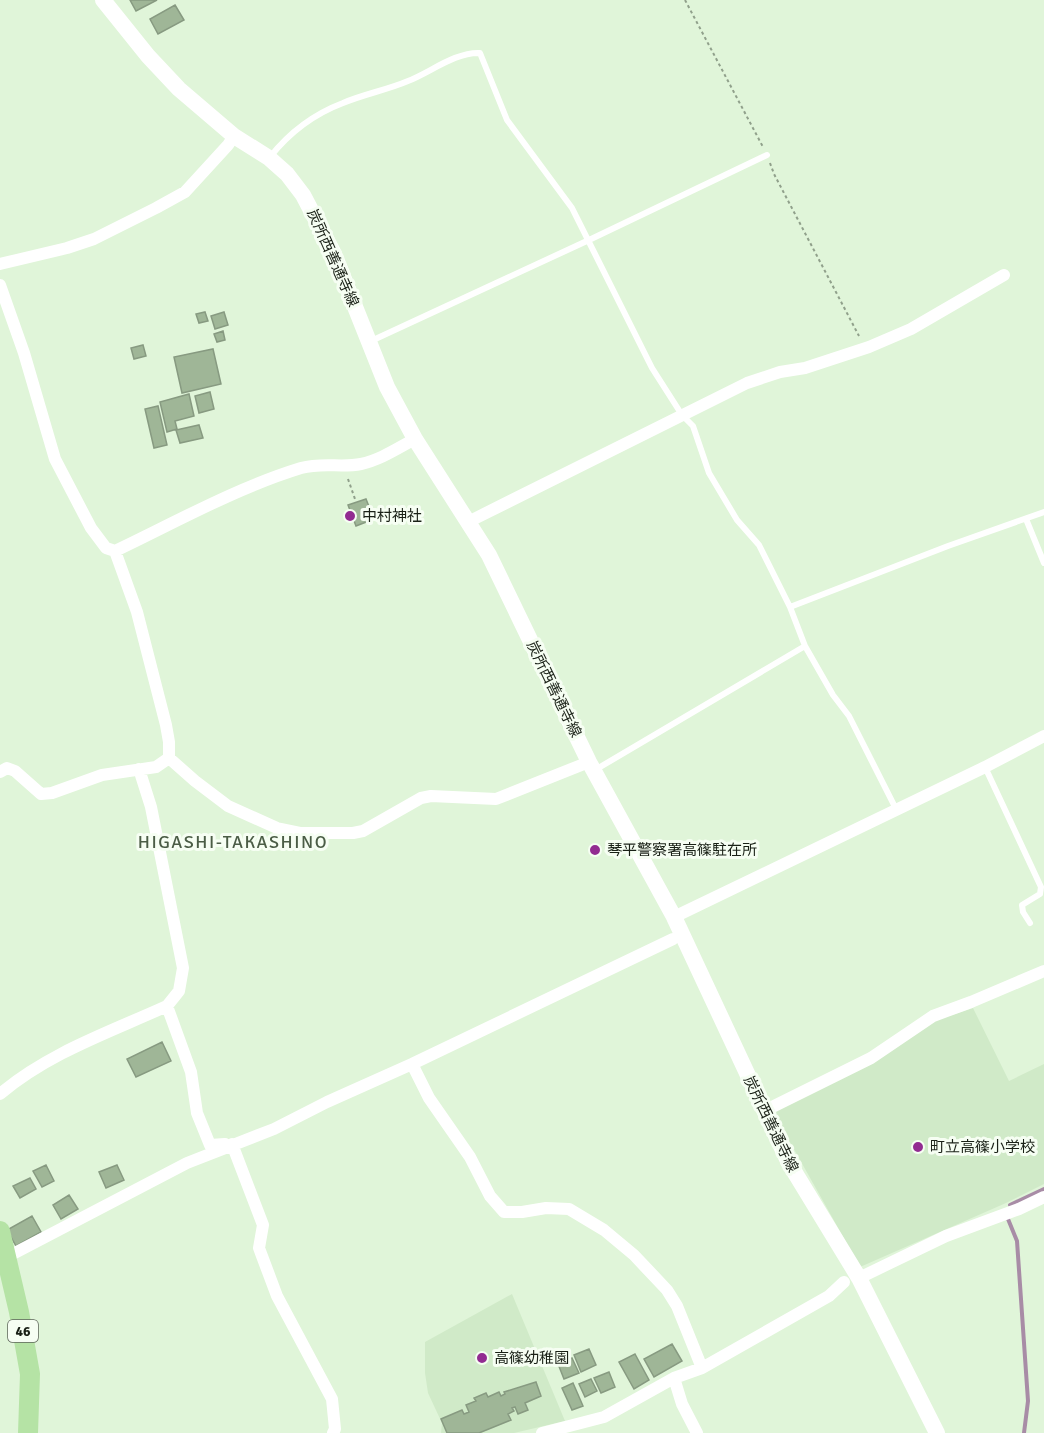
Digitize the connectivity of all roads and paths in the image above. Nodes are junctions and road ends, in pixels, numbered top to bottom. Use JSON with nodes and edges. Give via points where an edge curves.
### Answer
{"nodes":[{"id":1,"x":103,"y":0,"type":"edge"},
{"id":2,"x":685,"y":0,"type":"edge"},
{"id":3,"x":234,"y":136,"type":"junction"},
{"id":4,"x":767,"y":155,"type":"junction"},
{"id":5,"x":269,"y":158,"type":"junction"},
{"id":6,"x":589,"y":240,"type":"junction"},
{"id":7,"x":0,"y":264,"type":"edge"},
{"id":8,"x":1004,"y":275,"type":"dead end"},
{"id":9,"x":0,"y":285,"type":"edge"},
{"id":10,"x":860,"y":339,"type":"dead end"},
{"id":11,"x":369,"y":342,"type":"junction"},
{"id":12,"x":682,"y":415,"type":"junction"},
{"id":13,"x":415,"y":439,"type":"junction"},
{"id":14,"x":343,"y":465,"type":"junction"},
{"id":15,"x":355,"y":499,"type":"dead end"},
{"id":16,"x":1044,"y":512,"type":"edge"},
{"id":17,"x":1026,"y":519,"type":"junction"},
{"id":18,"x":468,"y":522,"type":"junction"},
{"id":19,"x":115,"y":551,"type":"junction"},
{"id":20,"x":1044,"y":563,"type":"edge"},
{"id":21,"x":790,"y":607,"type":"junction"},
{"id":22,"x":805,"y":646,"type":"junction"},
{"id":23,"x":1044,"y":736,"type":"edge"},
{"id":24,"x":170,"y":758,"type":"junction"},
{"id":25,"x":592,"y":766,"type":"junction"},
{"id":26,"x":985,"y":767,"type":"junction"},
{"id":27,"x":139,"y":769,"type":"junction"},
{"id":28,"x":0,"y":772,"type":"edge"},
{"id":29,"x":896,"y":810,"type":"junction"},
{"id":30,"x":674,"y":917,"type":"junction"},
{"id":31,"x":1030,"y":923,"type":"dead end"},
{"id":32,"x":673,"y":939,"type":"dead end"},
{"id":33,"x":1044,"y":971,"type":"edge"},
{"id":34,"x":166,"y":1006,"type":"junction"},
{"id":35,"x":412,"y":1064,"type":"junction"},
{"id":36,"x":0,"y":1094,"type":"edge"},
{"id":37,"x":764,"y":1111,"type":"junction"},
{"id":38,"x":232,"y":1144,"type":"junction"},
{"id":39,"x":1044,"y":1197,"type":"edge"},
{"id":40,"x":0,"y":1231,"type":"edge"},
{"id":41,"x":4,"y":1260,"type":"edge"},
{"id":42,"x":852,"y":1280,"type":"junction"},
{"id":43,"x":702,"y":1368,"type":"junction"},
{"id":44,"x":674,"y":1378,"type":"junction"},
{"id":45,"x":28,"y":1433,"type":"edge"},
{"id":46,"x":333,"y":1433,"type":"edge"},
{"id":47,"x":542,"y":1433,"type":"edge"},
{"id":48,"x":697,"y":1433,"type":"edge"},
{"id":49,"x":937,"y":1433,"type":"edge"}],
"edges":[{"from":1,"to":3,"type":"main road","name":"炭所西善通寺線","via":[[179,90]]},
{"from":2,"to":4,"type":"path"},
{"from":3,"to":5,"type":"main road","name":"炭所西善通寺線"},
{"from":3,"to":7,"type":"street","via":[[185,192],[94,239]]},
{"from":4,"to":6,"type":"lane"},
{"from":4,"to":10,"type":"path"},
{"from":5,"to":6,"type":"lane","via":[[299,127],[342,103],[408,81],[469,53],[480,53],[507,120],[572,208]]},
{"from":5,"to":11,"type":"main road","name":"炭所西善通寺線","via":[[287,174],[317,219]]},
{"from":6,"to":11,"type":"lane"},
{"from":6,"to":12,"type":"lane","via":[[652,368]]},
{"from":8,"to":12,"type":"street","via":[[880,343],[805,369],[747,383]]},
{"from":9,"to":19,"type":"street","via":[[55,459],[91,528],[106,548]]},
{"from":11,"to":13,"type":"main road","name":"炭所西善通寺線","via":[[387,387]]},
{"from":12,"to":18,"type":"street"},
{"from":12,"to":21,"type":"lane","via":[[693,426],[709,473],[737,520],[759,545]]},
{"from":13,"to":14,"type":"street","via":[[380,458]]},
{"from":13,"to":18,"type":"main road","name":"炭所西善通寺線"},
{"from":14,"to":15,"type":"path"},
{"from":14,"to":19,"type":"street","via":[[323,464],[282,475]]},
{"from":16,"to":17,"type":"lane"},
{"from":17,"to":20,"type":"lane"},
{"from":17,"to":21,"type":"lane"},
{"from":18,"to":25,"type":"main road","name":"炭所西善通寺線","via":[[494,564]]},
{"from":19,"to":24,"type":"street","via":[[137,612],[170,742]]},
{"from":21,"to":22,"type":"lane"},
{"from":22,"to":25,"type":"lane"},
{"from":22,"to":29,"type":"lane","via":[[832,695],[849,716]]},
{"from":23,"to":26,"type":"street"},
{"from":24,"to":25,"type":"street","via":[[228,806],[277,828],[301,833],[363,831],[422,798],[496,799]]},
{"from":24,"to":27,"type":"street","via":[[156,767]]},
{"from":25,"to":30,"type":"main road","name":"炭所西善通寺線"},
{"from":26,"to":29,"type":"street"},
{"from":26,"to":31,"type":"lane","via":[[1041,887],[1040,894],[1022,905]]},
{"from":27,"to":28,"type":"street","via":[[102,775],[41,794],[15,771],[8,768]]},
{"from":27,"to":34,"type":"street","via":[[151,807],[183,968],[179,991]]},
{"from":29,"to":30,"type":"street"},
{"from":30,"to":37,"type":"main road","name":"炭所西善通寺線"},
{"from":32,"to":35,"type":"street"},
{"from":33,"to":37,"type":"street","via":[[933,1016],[871,1059]]},
{"from":34,"to":36,"type":"street","via":[[44,1062]]},
{"from":34,"to":38,"type":"street","via":[[191,1072],[197,1113],[210,1145]]},
{"from":35,"to":38,"type":"street","via":[[274,1129]]},
{"from":35,"to":43,"type":"street","via":[[429,1098],[504,1212],[569,1209],[604,1230],[667,1290]]},
{"from":37,"to":42,"type":"main road","name":"炭所西善通寺線"},
{"from":38,"to":41,"type":"street","via":[[187,1163]]},
{"from":38,"to":46,"type":"street","via":[[263,1225],[259,1248],[277,1296],[332,1399]]},
{"from":39,"to":42,"type":"street","via":[[946,1236]]},
{"from":40,"to":41,"type":"main road","number":"46"},
{"from":41,"to":45,"type":"main road","number":"46","via":[[30,1374]]},
{"from":42,"to":43,"type":"street"},
{"from":42,"to":49,"type":"main road","name":"炭所西善通寺線"},
{"from":43,"to":44,"type":"street"},
{"from":44,"to":47,"type":"street","via":[[604,1417]]},
{"from":44,"to":48,"type":"street"}]}
